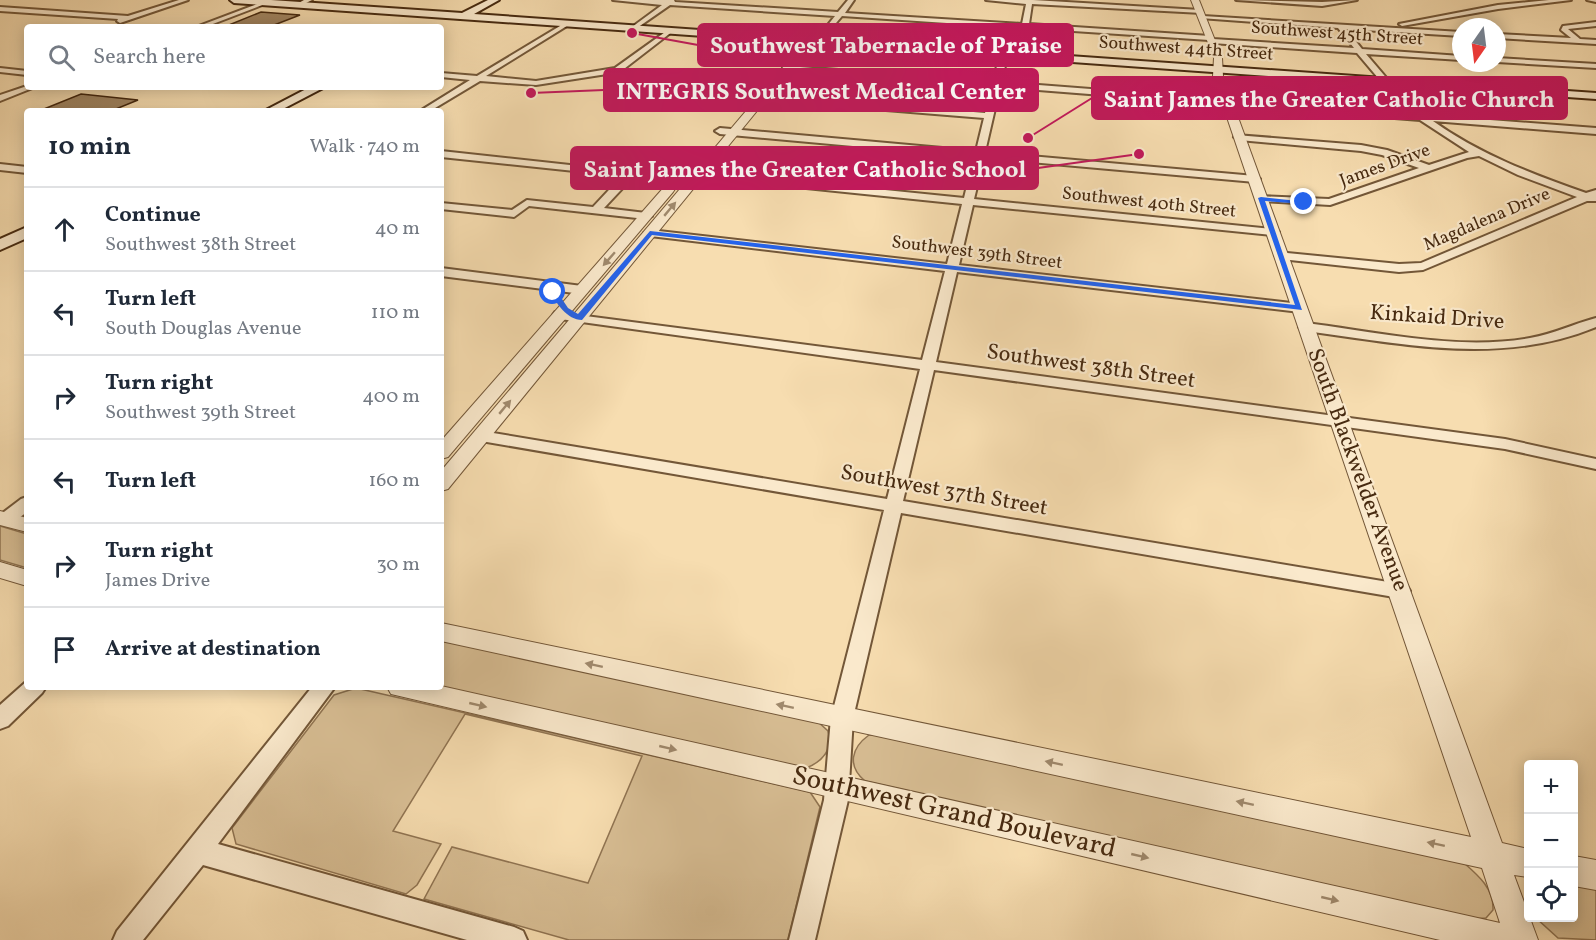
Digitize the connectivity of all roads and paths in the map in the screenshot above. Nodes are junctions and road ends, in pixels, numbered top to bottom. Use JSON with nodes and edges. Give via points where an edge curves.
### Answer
{"nodes":[{"id":1,"x":185,"y":0,"type":"edge"},
{"id":2,"x":234,"y":0,"type":"edge"},
{"id":3,"x":309,"y":0,"type":"edge"},
{"id":4,"x":495,"y":0,"type":"edge"},
{"id":5,"x":616,"y":0,"type":"edge"},
{"id":6,"x":851,"y":0,"type":"edge"},
{"id":7,"x":989,"y":0,"type":"edge"},
{"id":8,"x":1239,"y":0,"type":"edge"},
{"id":9,"x":1354,"y":0,"type":"edge"},
{"id":10,"x":1568,"y":0,"type":"edge"},
{"id":11,"x":1590,"y":0,"type":"edge"},
{"id":12,"x":1596,"y":0,"type":"edge"},
{"id":13,"x":1030,"y":1,"type":"edge"},
{"id":14,"x":267,"y":2,"type":"junction"},
{"id":15,"x":671,"y":2,"type":"edge"},
{"id":16,"x":298,"y":4,"type":"junction"},
{"id":17,"x":0,"y":9,"type":"edge"},
{"id":18,"x":1199,"y":10,"type":"edge"},
{"id":19,"x":840,"y":15,"type":"junction"},
{"id":20,"x":463,"y":16,"type":"junction"},
{"id":21,"x":128,"y":18,"type":"junction"},
{"id":22,"x":112,"y":24,"type":"edge"},
{"id":23,"x":207,"y":24,"type":"edge"},
{"id":24,"x":567,"y":24,"type":"junction"},
{"id":25,"x":1596,"y":24,"type":"edge"},
{"id":26,"x":444,"y":26,"type":"edge"},
{"id":27,"x":1025,"y":26,"type":"junction"},
{"id":28,"x":1340,"y":26,"type":"junction"},
{"id":29,"x":633,"y":28,"type":"junction"},
{"id":30,"x":1381,"y":29,"type":"junction"},
{"id":31,"x":670,"y":31,"type":"junction"},
{"id":32,"x":1452,"y":33,"type":"edge"},
{"id":33,"x":1506,"y":37,"type":"edge"},
{"id":34,"x":1211,"y":40,"type":"junction"},
{"id":35,"x":810,"y":41,"type":"junction"},
{"id":36,"x":1578,"y":41,"type":"junction"},
{"id":37,"x":1596,"y":42,"type":"edge"},
{"id":38,"x":1359,"y":51,"type":"junction"},
{"id":39,"x":1596,"y":53,"type":"edge"},
{"id":40,"x":1020,"y":56,"type":"junction"},
{"id":41,"x":1452,"y":56,"type":"edge"},
{"id":42,"x":1506,"y":61,"type":"edge"},
{"id":43,"x":1000,"y":62,"type":"junction"},
{"id":44,"x":1596,"y":66,"type":"edge"},
{"id":45,"x":787,"y":68,"type":"junction"},
{"id":46,"x":0,"y":70,"type":"edge"},
{"id":47,"x":1219,"y":70,"type":"junction"},
{"id":48,"x":24,"y":73,"type":"edge"},
{"id":49,"x":444,"y":75,"type":"edge"},
{"id":50,"x":478,"y":78,"type":"junction"},
{"id":51,"x":1387,"y":82,"type":"junction"},
{"id":52,"x":997,"y":85,"type":"junction"},
{"id":53,"x":24,"y":89,"type":"edge"},
{"id":54,"x":313,"y":90,"type":"edge"},
{"id":55,"x":1596,"y":96,"type":"edge"},
{"id":56,"x":763,"y":97,"type":"junction"},
{"id":57,"x":0,"y":98,"type":"edge"},
{"id":58,"x":1227,"y":102,"type":"junction"},
{"id":59,"x":276,"y":108,"type":"edge"},
{"id":60,"x":429,"y":108,"type":"edge"},
{"id":61,"x":989,"y":116,"type":"junction"},
{"id":62,"x":1423,"y":117,"type":"junction"},
{"id":63,"x":728,"y":131,"type":"junction"},
{"id":64,"x":1596,"y":131,"type":"edge"},
{"id":65,"x":1239,"y":137,"type":"junction"},
{"id":66,"x":444,"y":145,"type":"edge"},
{"id":67,"x":1483,"y":153,"type":"junction"},
{"id":68,"x":444,"y":154,"type":"edge"},
{"id":69,"x":981,"y":154,"type":"junction"},
{"id":70,"x":563,"y":158,"type":"dead end"},
{"id":71,"x":0,"y":167,"type":"edge"},
{"id":72,"x":1429,"y":168,"type":"junction"},
{"id":73,"x":24,"y":170,"type":"edge"},
{"id":74,"x":699,"y":174,"type":"junction"},
{"id":75,"x":1255,"y":179,"type":"junction"},
{"id":76,"x":1593,"y":197,"type":"edge"},
{"id":77,"x":1261,"y":198,"type":"junction"},
{"id":78,"x":969,"y":201,"type":"junction"},
{"id":79,"x":444,"y":206,"type":"edge"},
{"id":80,"x":596,"y":210,"type":"junction"},
{"id":81,"x":646,"y":216,"type":"junction"},
{"id":82,"x":1273,"y":232,"type":"junction"},
{"id":83,"x":24,"y":233,"type":"edge"},
{"id":84,"x":650,"y":233,"type":"junction"},
{"id":85,"x":1,"y":244,"type":"edge"},
{"id":86,"x":1281,"y":255,"type":"junction"},
{"id":87,"x":952,"y":268,"type":"junction"},
{"id":88,"x":444,"y":272,"type":"edge"},
{"id":89,"x":542,"y":286,"type":"junction"},
{"id":90,"x":582,"y":290,"type":"junction"},
{"id":91,"x":1300,"y":308,"type":"junction"},
{"id":92,"x":563,"y":312,"type":"junction"},
{"id":93,"x":579,"y":318,"type":"junction"},
{"id":94,"x":1596,"y":321,"type":"edge"},
{"id":95,"x":1306,"y":327,"type":"junction"},
{"id":96,"x":929,"y":366,"type":"junction"},
{"id":97,"x":1341,"y":422,"type":"junction"},
{"id":98,"x":481,"y":436,"type":"junction"},
{"id":99,"x":444,"y":450,"type":"edge"},
{"id":100,"x":1596,"y":464,"type":"edge"},
{"id":101,"x":444,"y":480,"type":"edge"},
{"id":102,"x":24,"y":505,"type":"edge"},
{"id":103,"x":895,"y":506,"type":"junction"},
{"id":104,"x":3,"y":518,"type":"edge"},
{"id":105,"x":24,"y":524,"type":"edge"},
{"id":106,"x":0,"y":570,"type":"edge"},
{"id":107,"x":24,"y":577,"type":"edge"},
{"id":108,"x":1400,"y":591,"type":"junction"},
{"id":109,"x":444,"y":633,"type":"edge"},
{"id":110,"x":32,"y":690,"type":"edge"},
{"id":111,"x":322,"y":690,"type":"edge"},
{"id":112,"x":413,"y":690,"type":"edge"},
{"id":113,"x":842,"y":718,"type":"junction"},
{"id":114,"x":0,"y":719,"type":"edge"},
{"id":115,"x":838,"y":787,"type":"junction"},
{"id":116,"x":198,"y":851,"type":"junction"},
{"id":117,"x":1493,"y":856,"type":"junction"},
{"id":118,"x":1524,"y":862,"type":"edge"},
{"id":119,"x":1578,"y":872,"type":"edge"},
{"id":120,"x":1596,"y":875,"type":"edge"},
{"id":121,"x":126,"y":940,"type":"edge"},
{"id":122,"x":514,"y":940,"type":"edge"},
{"id":123,"x":802,"y":940,"type":"edge"},
{"id":124,"x":1508,"y":940,"type":"edge"},
{"id":125,"x":1522,"y":940,"type":"edge"}],
"edges":[{"from":1,"to":21,"type":"street"},
{"from":2,"to":14,"type":"main road"},
{"from":3,"to":16,"type":"street"},
{"from":4,"to":20,"type":"main road"},
{"from":5,"to":15,"type":"street","name":"Southwest 45th Street"},
{"from":6,"to":19,"type":"street"},
{"from":7,"to":13,"type":"street"},
{"from":8,"to":9,"type":"street","via":[[1306,4]]},
{"from":10,"to":30,"type":"street","via":[[1498,7]]},
{"from":11,"to":12,"type":"street"},
{"from":13,"to":18,"type":"street"},
{"from":13,"to":27,"type":"street"},
{"from":14,"to":16,"type":"main road"},
{"from":14,"to":23,"type":"street"},
{"from":15,"to":19,"type":"street","name":"Southwest 45th Street"},
{"from":15,"to":29,"type":"street"},
{"from":16,"to":20,"type":"main road"},
{"from":17,"to":21,"type":"street"},
{"from":18,"to":28,"type":"street"},
{"from":18,"to":34,"type":"street","name":"South Blackwelder Avenue"},
{"from":19,"to":27,"type":"street","name":"Southwest 45th Street"},
{"from":19,"to":35,"type":"street"},
{"from":20,"to":24,"type":"main road"},
{"from":20,"to":26,"type":"main road"},
{"from":21,"to":22,"type":"street"},
{"from":24,"to":29,"type":"main road"},
{"from":24,"to":50,"type":"street"},
{"from":25,"to":36,"type":"street","via":[[1565,27]]},
{"from":27,"to":34,"type":"street","name":"Southwest 45th Street"},
{"from":27,"to":40,"type":"street"},
{"from":28,"to":30,"type":"street"},
{"from":28,"to":38,"type":"street"},
{"from":29,"to":31,"type":"main road"},
{"from":30,"to":32,"type":"street"},
{"from":31,"to":35,"type":"main road"},
{"from":31,"to":50,"type":"street","via":[[617,70],[537,83]]},
{"from":33,"to":36,"type":"street"},
{"from":34,"to":38,"type":"street","name":"Southwest 45th Street"},
{"from":34,"to":47,"type":"street","name":"South Blackwelder Avenue"},
{"from":35,"to":43,"type":"main road","name":"Southwest 44th Street","via":[[989,57]]},
{"from":35,"to":45,"type":"street"},
{"from":35,"to":63,"type":"street"},
{"from":36,"to":37,"type":"street"},
{"from":36,"to":39,"type":"street"},
{"from":38,"to":41,"type":"street","name":"Southwest 45th Street"},
{"from":38,"to":51,"type":"street"},
{"from":40,"to":43,"type":"main road","name":"Southwest 44th Street"},
{"from":40,"to":47,"type":"main road","name":"Southwest 44th Street"},
{"from":42,"to":44,"type":"street"},
{"from":43,"to":52,"type":"street"},
{"from":45,"to":52,"type":"street"},
{"from":45,"to":56,"type":"street"},
{"from":46,"to":48,"type":"street"},
{"from":47,"to":51,"type":"main road","name":"Southwest 44th Street"},
{"from":47,"to":58,"type":"street","name":"South Blackwelder Avenue"},
{"from":49,"to":50,"type":"street"},
{"from":50,"to":60,"type":"street"},
{"from":51,"to":55,"type":"main road","name":"Southwest 44th Street"},
{"from":51,"to":62,"type":"street"},
{"from":52,"to":58,"type":"street"},
{"from":52,"to":61,"type":"street"},
{"from":53,"to":57,"type":"street"},
{"from":54,"to":59,"type":"main road"},
{"from":56,"to":61,"type":"street"},
{"from":56,"to":63,"type":"street"},
{"from":58,"to":62,"type":"street"},
{"from":58,"to":65,"type":"street","name":"South Blackwelder Avenue"},
{"from":61,"to":69,"type":"street"},
{"from":62,"to":64,"type":"street"},
{"from":62,"to":67,"type":"street"},
{"from":63,"to":69,"type":"street"},
{"from":63,"to":74,"type":"street"},
{"from":63,"to":81,"type":"street"},
{"from":65,"to":72,"type":"street","via":[[1366,148]]},
{"from":65,"to":75,"type":"street","name":"South Blackwelder Avenue"},
{"from":66,"to":70,"type":"street"},
{"from":67,"to":72,"type":"street","name":"James Drive","via":[[1466,154]]},
{"from":67,"to":76,"type":"street"},
{"from":68,"to":80,"type":"street","via":[[630,174]]},
{"from":69,"to":75,"type":"street"},
{"from":69,"to":78,"type":"street"},
{"from":71,"to":73,"type":"street"},
{"from":72,"to":77,"type":"street","name":"James Drive","via":[[1330,202]]},
{"from":74,"to":78,"type":"street","name":"Southwest 40th Street"},
{"from":84,"to":74,"type":"street","one_way":true},
{"from":75,"to":77,"type":"street","name":"South Blackwelder Avenue"},
{"from":76,"to":86,"type":"street","name":"Magdalena Drive","via":[[1423,266],[1399,268]]},
{"from":77,"to":82,"type":"street","name":"South Blackwelder Avenue"},
{"from":78,"to":82,"type":"street","name":"Southwest 40th Street"},
{"from":78,"to":87,"type":"street"},
{"from":79,"to":80,"type":"street","via":[[514,214],[527,203]]},
{"from":80,"to":81,"type":"street"},
{"from":81,"to":90,"type":"street","one_way":true},
{"from":82,"to":86,"type":"street","name":"South Blackwelder Avenue"},
{"from":83,"to":85,"type":"main road"},
{"from":84,"to":87,"type":"street","name":"Southwest 39th Street"},
{"from":84,"to":93,"type":"street"},
{"from":86,"to":91,"type":"street","name":"South Blackwelder Avenue"},
{"from":87,"to":91,"type":"street","name":"Southwest 39th Street"},
{"from":87,"to":96,"type":"street"},
{"from":88,"to":89,"type":"street"},
{"from":89,"to":90,"type":"street"},
{"from":89,"to":92,"type":"street","via":[[559,297]]},
{"from":90,"to":92,"type":"street"},
{"from":91,"to":95,"type":"street","name":"South Blackwelder Avenue"},
{"from":92,"to":93,"type":"street","name":"Southwest 38th Street"},
{"from":92,"to":99,"type":"street"},
{"from":93,"to":96,"type":"street","name":"Southwest 38th Street"},
{"from":98,"to":93,"type":"street","one_way":true},
{"from":94,"to":95,"type":"street","name":"Kinkaid Drive","via":[[1552,340],[1491,346]]},
{"from":95,"to":97,"type":"street","name":"South Blackwelder Avenue"},
{"from":96,"to":97,"type":"street","name":"Southwest 38th Street"},
{"from":96,"to":103,"type":"street"},
{"from":97,"to":100,"type":"street","name":"Southwest 38th Street","via":[[1529,448]]},
{"from":97,"to":108,"type":"street","name":"South Blackwelder Avenue"},
{"from":98,"to":101,"type":"street"},
{"from":98,"to":103,"type":"street","name":"Southwest 37th Street"},
{"from":102,"to":104,"type":"street"},
{"from":103,"to":108,"type":"street","name":"Southwest 37th Street"},
{"from":103,"to":113,"type":"street"},
{"from":104,"to":105,"type":"street"},
{"from":106,"to":107,"type":"street"},
{"from":108,"to":117,"type":"street","name":"South Blackwelder Avenue"},
{"from":113,"to":109,"type":"street","one_way":true},
{"from":110,"to":114,"type":"street"},
{"from":111,"to":116,"type":"street"},
{"from":112,"to":115,"type":"street","name":"Southwest Grand Boulevard","one_way":true},
{"from":113,"to":115,"type":"street"},
{"from":117,"to":113,"type":"street","one_way":true},
{"from":115,"to":123,"type":"street"},
{"from":115,"to":124,"type":"street","name":"Southwest Grand Boulevard","one_way":true},
{"from":116,"to":121,"type":"street"},
{"from":116,"to":122,"type":"street"},
{"from":117,"to":118,"type":"street"},
{"from":117,"to":125,"type":"street","name":"South Blackwelder Avenue"},
{"from":119,"to":120,"type":"street"}]}
